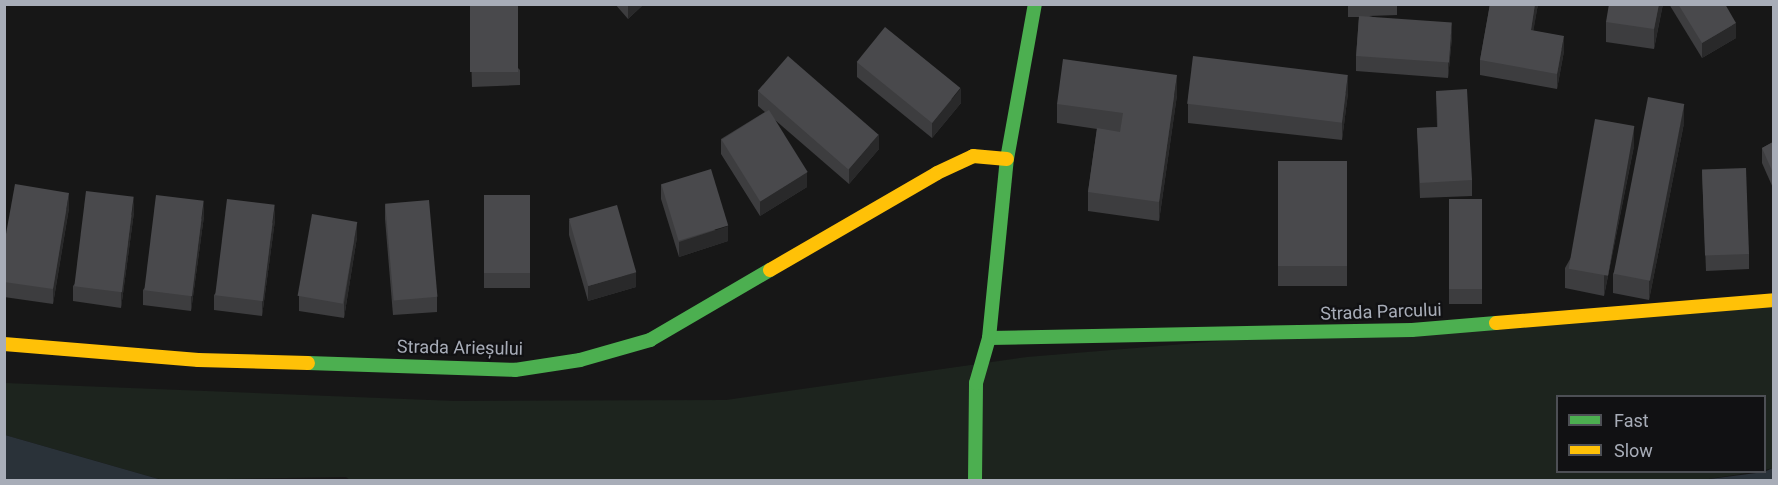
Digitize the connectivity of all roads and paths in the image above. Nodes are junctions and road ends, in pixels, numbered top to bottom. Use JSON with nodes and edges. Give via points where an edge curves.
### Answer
{"nodes":[{"id":1,"x":1035,"y":4,"type":"edge"},
{"id":2,"x":1007,"y":159,"type":"junction"},
{"id":3,"x":1773,"y":300,"type":"edge"},
{"id":4,"x":989,"y":338,"type":"junction"},
{"id":5,"x":4,"y":344,"type":"edge"},
{"id":6,"x":975,"y":480,"type":"edge"}],
"edges":[{"from":1,"to":2,"type":"street"},
{"from":2,"to":4,"type":"street"},
{"from":2,"to":5,"type":"street","name":"Strada Arieșului","via":[[974,156],[937,173],[650,340],[580,360],[503,369],[198,360]]},
{"from":3,"to":4,"type":"street","name":"Strada Parcului","via":[[1412,330]]},
{"from":4,"to":6,"type":"street","via":[[976,383]]}]}
